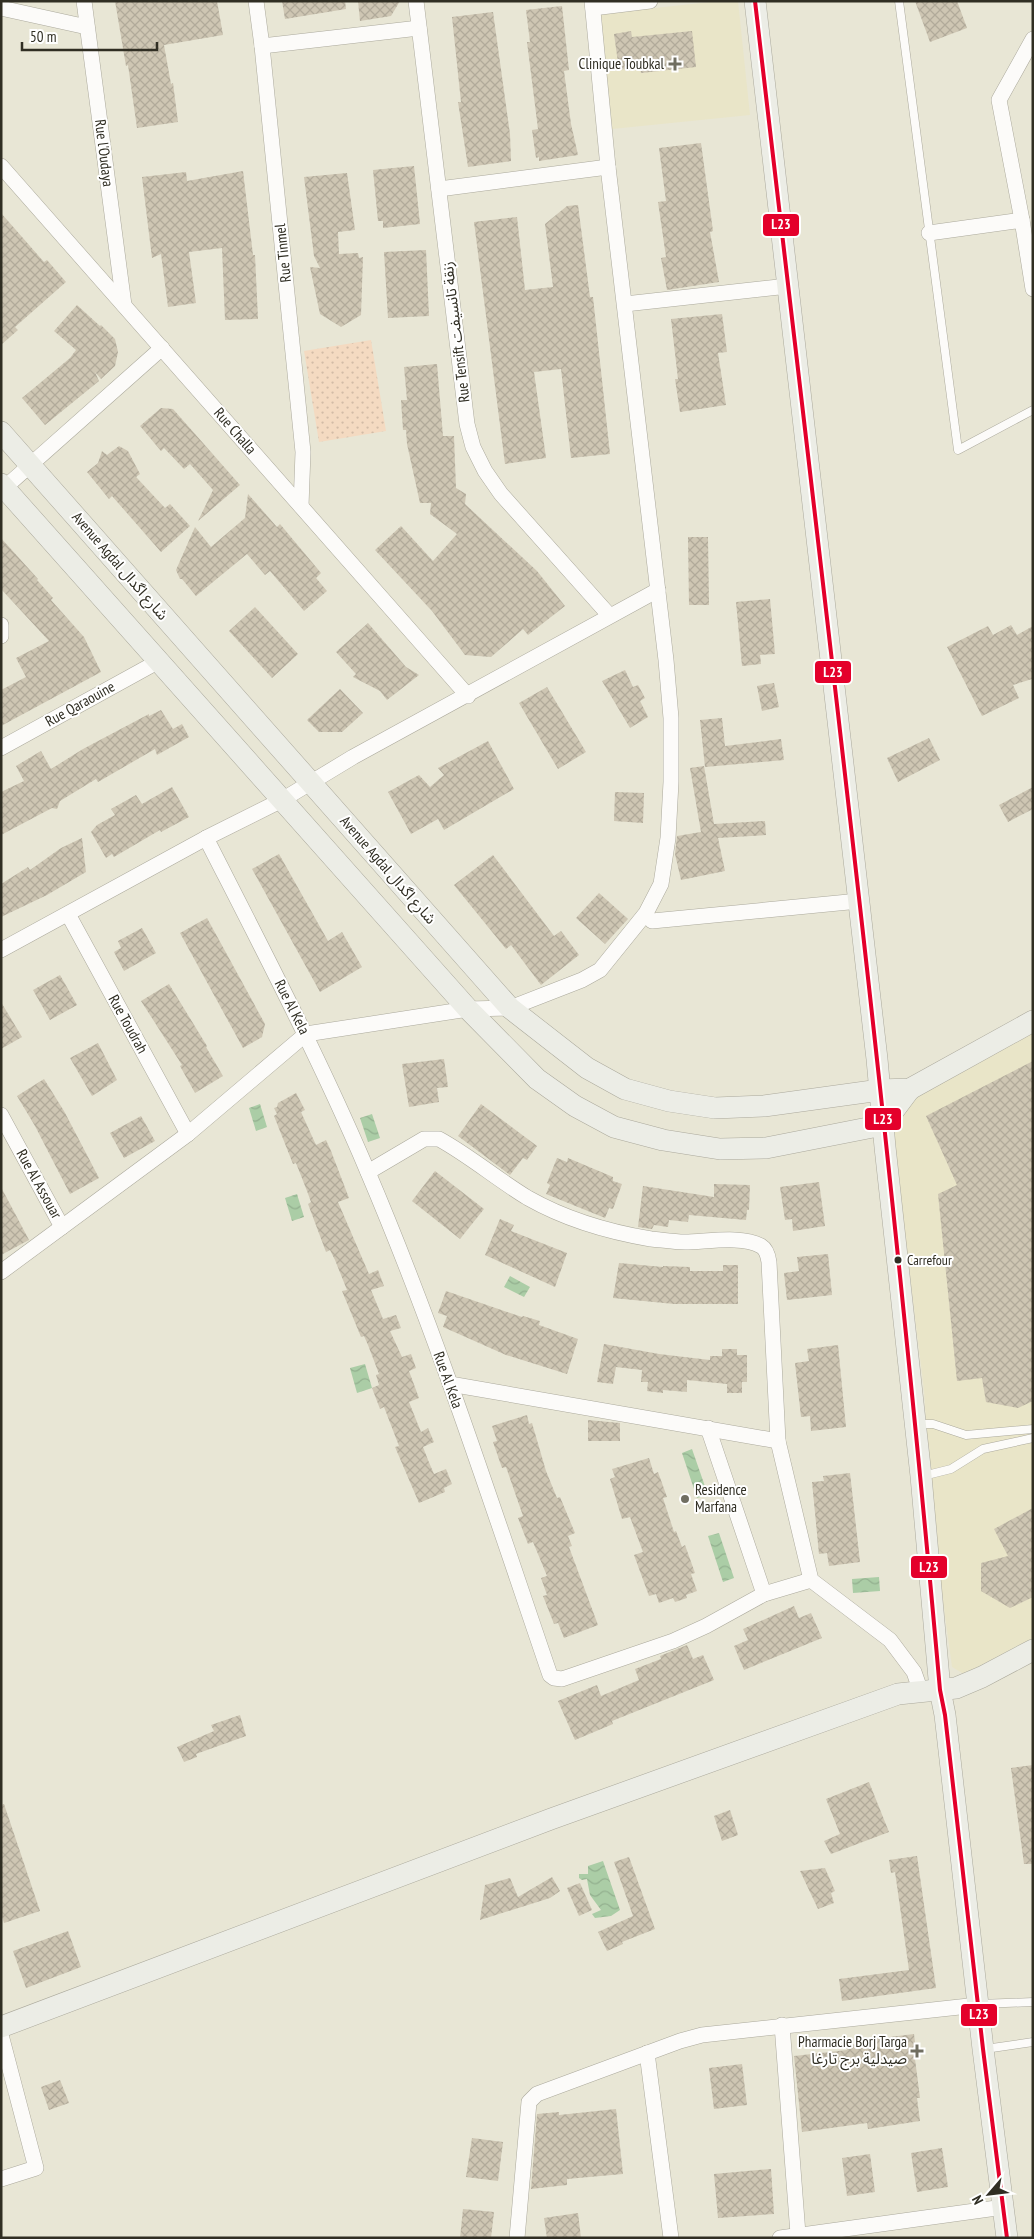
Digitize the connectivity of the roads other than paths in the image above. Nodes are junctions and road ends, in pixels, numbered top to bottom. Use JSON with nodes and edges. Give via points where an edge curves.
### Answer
{"nodes":[{"id":1,"x":84,"y":1,"type":"edge"},
{"id":2,"x":256,"y":1,"type":"edge"},
{"id":3,"x":416,"y":1,"type":"edge"},
{"id":4,"x":650,"y":1,"type":"edge"},
{"id":5,"x":755,"y":1,"type":"edge"},
{"id":6,"x":899,"y":1,"type":"edge"},
{"id":7,"x":592,"y":5,"type":"edge"},
{"id":8,"x":1,"y":8,"type":"edge"},
{"id":9,"x":87,"y":27,"type":"junction"},
{"id":10,"x":419,"y":28,"type":"junction"},
{"id":11,"x":1033,"y":39,"type":"edge"},
{"id":12,"x":262,"y":46,"type":"junction"},
{"id":13,"x":1,"y":166,"type":"edge"},
{"id":14,"x":608,"y":167,"type":"junction"},
{"id":15,"x":439,"y":189,"type":"junction"},
{"id":16,"x":1022,"y":220,"type":"junction"},
{"id":17,"x":929,"y":233,"type":"junction"},
{"id":18,"x":788,"y":286,"type":"junction"},
{"id":19,"x":1033,"y":289,"type":"edge"},
{"id":20,"x":625,"y":304,"type":"junction"},
{"id":21,"x":124,"y":305,"type":"junction"},
{"id":22,"x":162,"y":348,"type":"junction"},
{"id":23,"x":1033,"y":410,"type":"edge"},
{"id":24,"x":1,"y":432,"type":"edge"},
{"id":25,"x":30,"y":464,"type":"junction"},
{"id":26,"x":2,"y":487,"type":"edge"},
{"id":27,"x":301,"y":506,"type":"junction"},
{"id":28,"x":658,"y":590,"type":"junction"},
{"id":29,"x":608,"y":616,"type":"junction"},
{"id":30,"x":1,"y":625,"type":"edge"},
{"id":31,"x":1,"y":636,"type":"edge"},
{"id":32,"x":159,"y":661,"type":"junction"},
{"id":33,"x":468,"y":696,"type":"junction"},
{"id":34,"x":1,"y":748,"type":"edge"},
{"id":35,"x":310,"y":782,"type":"junction"},
{"id":36,"x":282,"y":800,"type":"junction"},
{"id":37,"x":206,"y":838,"type":"junction"},
{"id":38,"x":859,"y":901,"type":"junction"},
{"id":39,"x":68,"y":914,"type":"junction"},
{"id":40,"x":652,"y":921,"type":"dead end"},
{"id":41,"x":1,"y":950,"type":"edge"},
{"id":42,"x":510,"y":1008,"type":"junction"},
{"id":43,"x":468,"y":1009,"type":"junction"},
{"id":44,"x":1033,"y":1021,"type":"edge"},
{"id":45,"x":306,"y":1034,"type":"junction"},
{"id":46,"x":910,"y":1089,"type":"junction"},
{"id":47,"x":880,"y":1090,"type":"junction"},
{"id":48,"x":1,"y":1115,"type":"edge"},
{"id":49,"x":882,"y":1125,"type":"junction"},
{"id":50,"x":188,"y":1134,"type":"junction"},
{"id":51,"x":368,"y":1172,"type":"junction"},
{"id":52,"x":62,"y":1227,"type":"junction"},
{"id":53,"x":1,"y":1272,"type":"edge"},
{"id":54,"x":450,"y":1384,"type":"junction"},
{"id":55,"x":914,"y":1424,"type":"junction"},
{"id":56,"x":708,"y":1428,"type":"junction"},
{"id":57,"x":1033,"y":1429,"type":"edge"},
{"id":58,"x":1012,"y":1430,"type":"junction"},
{"id":59,"x":981,"y":1434,"type":"junction"},
{"id":60,"x":1033,"y":1438,"type":"edge"},
{"id":61,"x":778,"y":1440,"type":"junction"},
{"id":62,"x":1015,"y":1443,"type":"junction"},
{"id":63,"x":983,"y":1449,"type":"junction"},
{"id":64,"x":921,"y":1476,"type":"junction"},
{"id":65,"x":811,"y":1580,"type":"junction"},
{"id":66,"x":764,"y":1594,"type":"junction"},
{"id":67,"x":1033,"y":1650,"type":"edge"},
{"id":68,"x":931,"y":1691,"type":"junction"},
{"id":69,"x":1033,"y":2002,"type":"edge"},
{"id":70,"x":978,"y":2004,"type":"junction"},
{"id":71,"x":782,"y":2025,"type":"junction"},
{"id":72,"x":1,"y":2026,"type":"edge"},
{"id":73,"x":1,"y":2035,"type":"edge"},
{"id":74,"x":1033,"y":2042,"type":"edge"},
{"id":75,"x":983,"y":2049,"type":"junction"},
{"id":76,"x":647,"y":2053,"type":"junction"},
{"id":77,"x":1,"y":2179,"type":"edge"},
{"id":78,"x":1004,"y":2207,"type":"junction"},
{"id":79,"x":798,"y":2234,"type":"junction"},
{"id":80,"x":518,"y":2238,"type":"edge"},
{"id":81,"x":671,"y":2238,"type":"edge"},
{"id":82,"x":780,"y":2238,"type":"edge"},
{"id":83,"x":1007,"y":2238,"type":"edge"}],
"edges":[{"from":1,"to":9,"type":"street","name":"Rue l'Oudaya"},
{"from":2,"to":12,"type":"street","name":"Rue Tinmel"},
{"from":3,"to":10,"type":"street","name":"Rue Tensift زنقة تانسيفت"},
{"from":4,"to":7,"type":"street"},
{"from":5,"to":18,"type":"street"},
{"from":6,"to":17,"type":"lane"},
{"from":7,"to":14,"type":"street"},
{"from":8,"to":9,"type":"street"},
{"from":9,"to":21,"type":"street","name":"Rue l'Oudaya"},
{"from":10,"to":12,"type":"street"},
{"from":10,"to":15,"type":"street","name":"Rue Tensift زنقة تانسيفت"},
{"from":11,"to":16,"type":"street","via":[[998,100]]},
{"from":12,"to":27,"type":"street","name":"Rue Tinmel","via":[[303,452]]},
{"from":13,"to":21,"type":"street","name":"Rue Challa"},
{"from":14,"to":15,"type":"street"},
{"from":14,"to":20,"type":"street"},
{"from":15,"to":29,"type":"street","name":"Rue Tensift زنقة تانسيفت","via":[[467,424],[473,446],[501,494]]},
{"from":16,"to":17,"type":"street"},
{"from":16,"to":19,"type":"street"},
{"from":17,"to":23,"type":"lane","via":[[958,450]]},
{"from":18,"to":20,"type":"street"},
{"from":18,"to":38,"type":"street"},
{"from":20,"to":28,"type":"street"},
{"from":21,"to":22,"type":"street","name":"Rue Challa"},
{"from":22,"to":25,"type":"street"},
{"from":22,"to":27,"type":"street","name":"Rue Challa"},
{"from":24,"to":25,"type":"street","name":"Avenue Agdal شارع اگدال"},
{"from":25,"to":26,"type":"street"},
{"from":25,"to":35,"type":"street","name":"Avenue Agdal شارع اگدال"},
{"from":26,"to":32,"type":"street"},
{"from":27,"to":33,"type":"street","name":"Rue Challa"},
{"from":28,"to":29,"type":"street"},
{"from":28,"to":42,"type":"street","via":[[670,718],[668,838],[661,884],[646,914],[600,970]]},
{"from":29,"to":33,"type":"street"},
{"from":30,"to":31,"type":"street"},
{"from":32,"to":34,"type":"street","name":"Rue Qaraouine"},
{"from":32,"to":36,"type":"street"},
{"from":33,"to":35,"type":"street"},
{"from":35,"to":36,"type":"street"},
{"from":35,"to":42,"type":"street","name":"Avenue Agdal شارع اگدال"},
{"from":36,"to":37,"type":"street"},
{"from":36,"to":43,"type":"street"},
{"from":37,"to":39,"type":"street"},
{"from":37,"to":45,"type":"street","name":"Rue Al Kela"},
{"from":38,"to":40,"type":"street"},
{"from":38,"to":47,"type":"street"},
{"from":39,"to":41,"type":"street"},
{"from":39,"to":50,"type":"street","name":"Rue Toudrah"},
{"from":42,"to":43,"type":"street"},
{"from":42,"to":47,"type":"street","name":"Avenue Agdal شارع اگدال","via":[[588,1068],[625,1089],[669,1101],[715,1108],[764,1106]]},
{"from":43,"to":45,"type":"street"},
{"from":43,"to":49,"type":"street","via":[[536,1079],[575,1106],[614,1127],[663,1140],[720,1149],[766,1148]]},
{"from":44,"to":46,"type":"street"},
{"from":45,"to":50,"type":"street"},
{"from":45,"to":51,"type":"street","name":"Rue Al Kela"},
{"from":46,"to":47,"type":"street","name":"Avenue Agdal شارع اگدال"},
{"from":46,"to":49,"type":"street"},
{"from":47,"to":49,"type":"street"},
{"from":48,"to":52,"type":"street","name":"Rue Al Assouar"},
{"from":49,"to":55,"type":"street"},
{"from":50,"to":52,"type":"street"},
{"from":51,"to":54,"type":"street","name":"Rue Al Kela"},
{"from":51,"to":61,"type":"street","via":[[424,1139],[439,1139],[527,1197],[575,1220],[652,1239],[752,1241],[763,1247],[769,1262]]},
{"from":52,"to":53,"type":"street"},
{"from":54,"to":56,"type":"street"},
{"from":54,"to":66,"type":"street","name":"Rue Al Kela","via":[[550,1675],[554,1678],[562,1679],[673,1641]]},
{"from":55,"to":59,"type":"lane","via":[[933,1424],[961,1434]]},
{"from":55,"to":64,"type":"street"},
{"from":56,"to":61,"type":"street"},
{"from":56,"to":66,"type":"street"},
{"from":57,"to":58,"type":"lane"},
{"from":58,"to":59,"type":"lane"},
{"from":58,"to":62,"type":"lane"},
{"from":59,"to":63,"type":"lane"},
{"from":60,"to":62,"type":"lane"},
{"from":61,"to":65,"type":"street"},
{"from":62,"to":63,"type":"lane"},
{"from":63,"to":64,"type":"lane","via":[[951,1469]]},
{"from":64,"to":68,"type":"street"},
{"from":65,"to":66,"type":"street","name":"Rue Al Kela"},
{"from":65,"to":68,"type":"street","via":[[890,1640]]},
{"from":67,"to":68,"type":"street","via":[[956,1688]]},
{"from":68,"to":70,"type":"street","via":[[945,1716]]},
{"from":68,"to":72,"type":"street","via":[[898,1694],[551,1819]]},
{"from":69,"to":70,"type":"lane"},
{"from":70,"to":71,"type":"street"},
{"from":70,"to":75,"type":"street"},
{"from":71,"to":76,"type":"street","via":[[702,2035]]},
{"from":71,"to":79,"type":"street"},
{"from":73,"to":77,"type":"street","via":[[36,2168]]},
{"from":74,"to":75,"type":"lane"},
{"from":75,"to":78,"type":"street"},
{"from":76,"to":80,"type":"street","via":[[543,2091],[529,2102]]},
{"from":76,"to":81,"type":"street"},
{"from":78,"to":79,"type":"street"},
{"from":78,"to":83,"type":"street"},
{"from":79,"to":82,"type":"street"}]}
